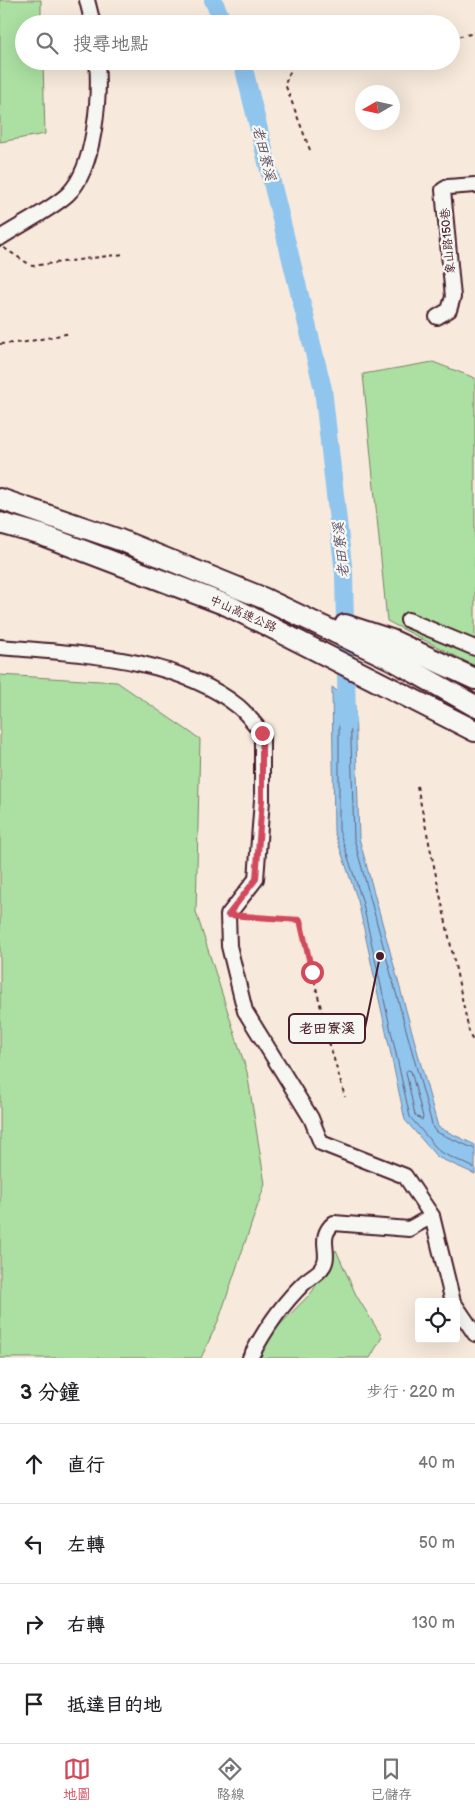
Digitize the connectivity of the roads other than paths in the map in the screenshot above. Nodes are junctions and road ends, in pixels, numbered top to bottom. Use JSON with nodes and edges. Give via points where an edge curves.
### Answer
{"nodes":[{"id":1,"x":86,"y":0,"type":"edge"},
{"id":2,"x":90,"y":15,"type":"edge"},
{"id":3,"x":98,"y":70,"type":"edge"},
{"id":4,"x":475,"y":185,"type":"edge"},
{"id":5,"x":0,"y":238,"type":"edge"},
{"id":6,"x":437,"y":317,"type":"dead end"},
{"id":7,"x":0,"y":499,"type":"edge"},
{"id":8,"x":0,"y":523,"type":"edge"},
{"id":9,"x":408,"y":620,"type":"dead end"},
{"id":10,"x":0,"y":647,"type":"edge"},
{"id":11,"x":475,"y":648,"type":"edge"},
{"id":12,"x":392,"y":650,"type":"junction"},
{"id":13,"x":475,"y":679,"type":"edge"},
{"id":14,"x":475,"y":706,"type":"edge"},
{"id":15,"x":475,"y":731,"type":"edge"},
{"id":16,"x":432,"y":1216,"type":"junction"},
{"id":17,"x":452,"y":1298,"type":"edge"},
{"id":18,"x":460,"y":1312,"type":"edge"},
{"id":19,"x":475,"y":1334,"type":"edge"},
{"id":20,"x":250,"y":1358,"type":"edge"}],
"edges":[{"from":1,"to":2,"type":"street"},
{"from":3,"to":5,"type":"street","via":[[93,128],[79,180],[67,194]]},
{"from":4,"to":6,"type":"street","name":"象山路150巷","via":[[443,190],[452,297],[449,310]]},
{"from":7,"to":12,"type":"highway","name":"中山高速公路","via":[[120,540]]},
{"from":8,"to":15,"type":"highway","name":"中山高速公路","via":[[42,534],[229,606]]},
{"from":9,"to":11,"type":"street"},
{"from":10,"to":16,"type":"street","via":[[143,663],[183,676],[239,707],[262,733],[262,800],[256,879],[228,915],[229,946],[244,1011],[311,1118],[321,1142],[405,1176]]},
{"from":12,"to":13,"type":"highway"},
{"from":12,"to":14,"type":"highway"},
{"from":16,"to":17,"type":"street"},
{"from":16,"to":20,"type":"street","via":[[409,1228],[334,1224],[324,1238],[326,1253],[322,1268],[304,1283],[278,1314]]},
{"from":18,"to":19,"type":"street"}]}
